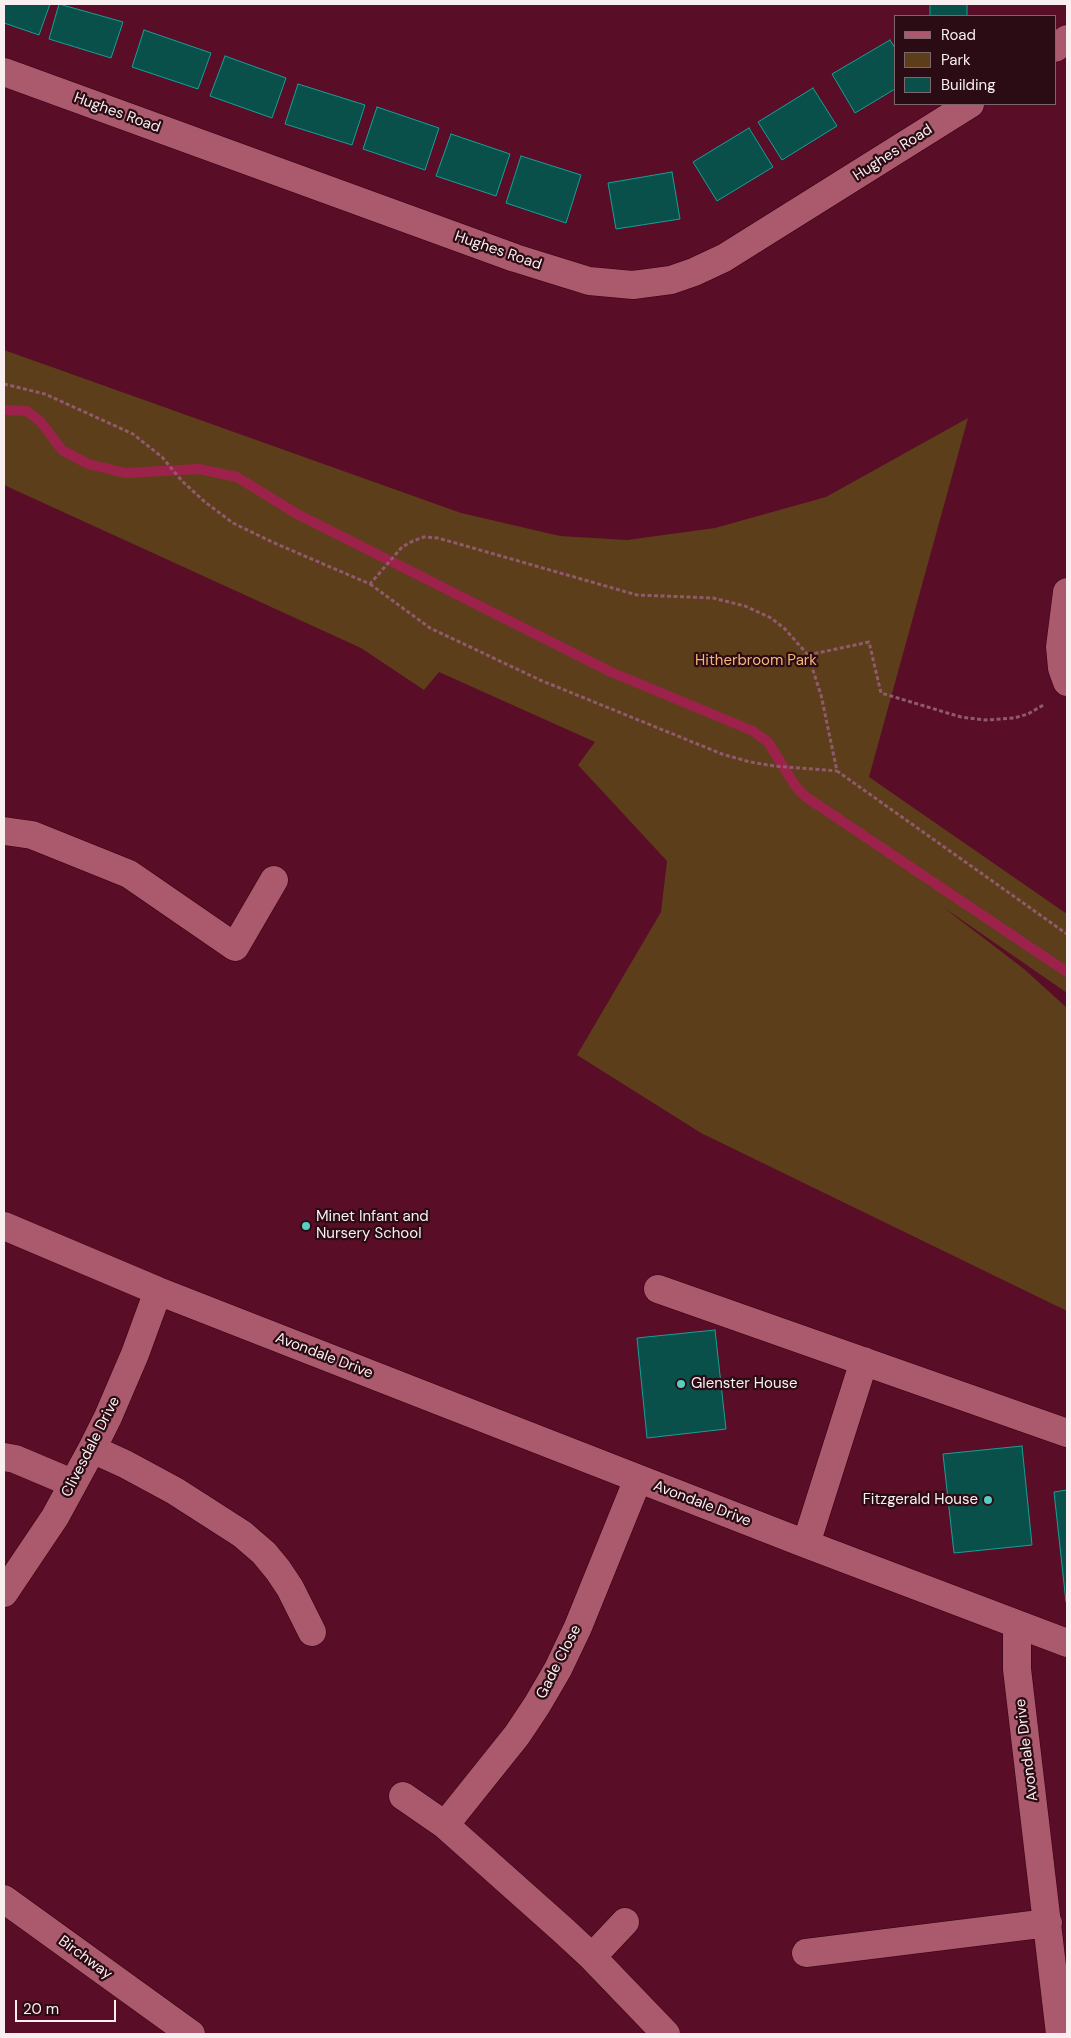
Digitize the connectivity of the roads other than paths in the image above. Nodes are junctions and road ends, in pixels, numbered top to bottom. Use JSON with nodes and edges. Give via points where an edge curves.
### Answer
{"nodes":[{"id":1,"x":1067,"y":39,"type":"edge"},
{"id":2,"x":1056,"y":47,"type":"edge"},
{"id":3,"x":4,"y":72,"type":"edge"},
{"id":4,"x":968,"y":105,"type":"edge"},
{"id":5,"x":1067,"y":592,"type":"edge"},
{"id":6,"x":1067,"y":682,"type":"edge"},
{"id":7,"x":4,"y":831,"type":"edge"},
{"id":8,"x":274,"y":880,"type":"dead end"},
{"id":9,"x":4,"y":1226,"type":"edge"},
{"id":10,"x":658,"y":1289,"type":"dead end"},
{"id":11,"x":158,"y":1291,"type":"junction"},
{"id":12,"x":864,"y":1361,"type":"junction"},
{"id":13,"x":1067,"y":1433,"type":"edge"},
{"id":14,"x":92,"y":1449,"type":"junction"},
{"id":15,"x":4,"y":1457,"type":"edge"},
{"id":16,"x":638,"y":1479,"type":"junction"},
{"id":17,"x":72,"y":1483,"type":"junction"},
{"id":18,"x":806,"y":1544,"type":"junction"},
{"id":19,"x":4,"y":1593,"type":"edge"},
{"id":20,"x":1017,"y":1624,"type":"junction"},
{"id":21,"x":312,"y":1632,"type":"dead end"},
{"id":22,"x":1067,"y":1643,"type":"edge"},
{"id":23,"x":403,"y":1796,"type":"dead end"},
{"id":24,"x":445,"y":1825,"type":"junction"},
{"id":25,"x":4,"y":1899,"type":"edge"},
{"id":26,"x":625,"y":1922,"type":"dead end"},
{"id":27,"x":1048,"y":1923,"type":"junction"},
{"id":28,"x":806,"y":1953,"type":"dead end"},
{"id":29,"x":592,"y":1956,"type":"junction"},
{"id":30,"x":1062,"y":1990,"type":"edge"},
{"id":31,"x":192,"y":2034,"type":"edge"},
{"id":32,"x":666,"y":2034,"type":"edge"},
{"id":33,"x":1060,"y":2034,"type":"edge"}],
"edges":[{"from":1,"to":2,"type":"street"},
{"from":3,"to":4,"type":"street","name":"Hughes Road","via":[[516,258],[590,281],[633,285],[670,280],[724,258]]},
{"from":5,"to":6,"type":"street","via":[[1060,647]]},
{"from":7,"to":8,"type":"street","via":[[32,835],[128,874],[235,947]]},
{"from":9,"to":11,"type":"street","name":"Avondale Drive"},
{"from":10,"to":12,"type":"street"},
{"from":11,"to":14,"type":"street","name":"Clivesdale Drive","via":[[135,1354]]},
{"from":11,"to":16,"type":"street","name":"Avondale Drive"},
{"from":12,"to":13,"type":"street"},
{"from":12,"to":18,"type":"street"},
{"from":14,"to":17,"type":"street","name":"Clivesdale Drive"},
{"from":14,"to":21,"type":"street","via":[[175,1491],[242,1534],[278,1570]]},
{"from":15,"to":17,"type":"street"},
{"from":16,"to":18,"type":"street","name":"Avondale Drive"},
{"from":16,"to":24,"type":"street","name":"Gade Close","via":[[558,1668],[516,1735]]},
{"from":17,"to":19,"type":"street","name":"Clivesdale Drive","via":[[49,1526]]},
{"from":18,"to":20,"type":"street","name":"Avondale Drive"},
{"from":20,"to":22,"type":"street"},
{"from":20,"to":27,"type":"street","name":"Avondale Drive","via":[[1017,1668]]},
{"from":23,"to":24,"type":"street"},
{"from":24,"to":29,"type":"street"},
{"from":25,"to":31,"type":"street","name":"Birchway"},
{"from":26,"to":29,"type":"street"},
{"from":27,"to":28,"type":"street"},
{"from":27,"to":30,"type":"street","name":"Avondale Drive"},
{"from":29,"to":32,"type":"street"},
{"from":30,"to":33,"type":"street","name":"Avondale Drive"}]}
